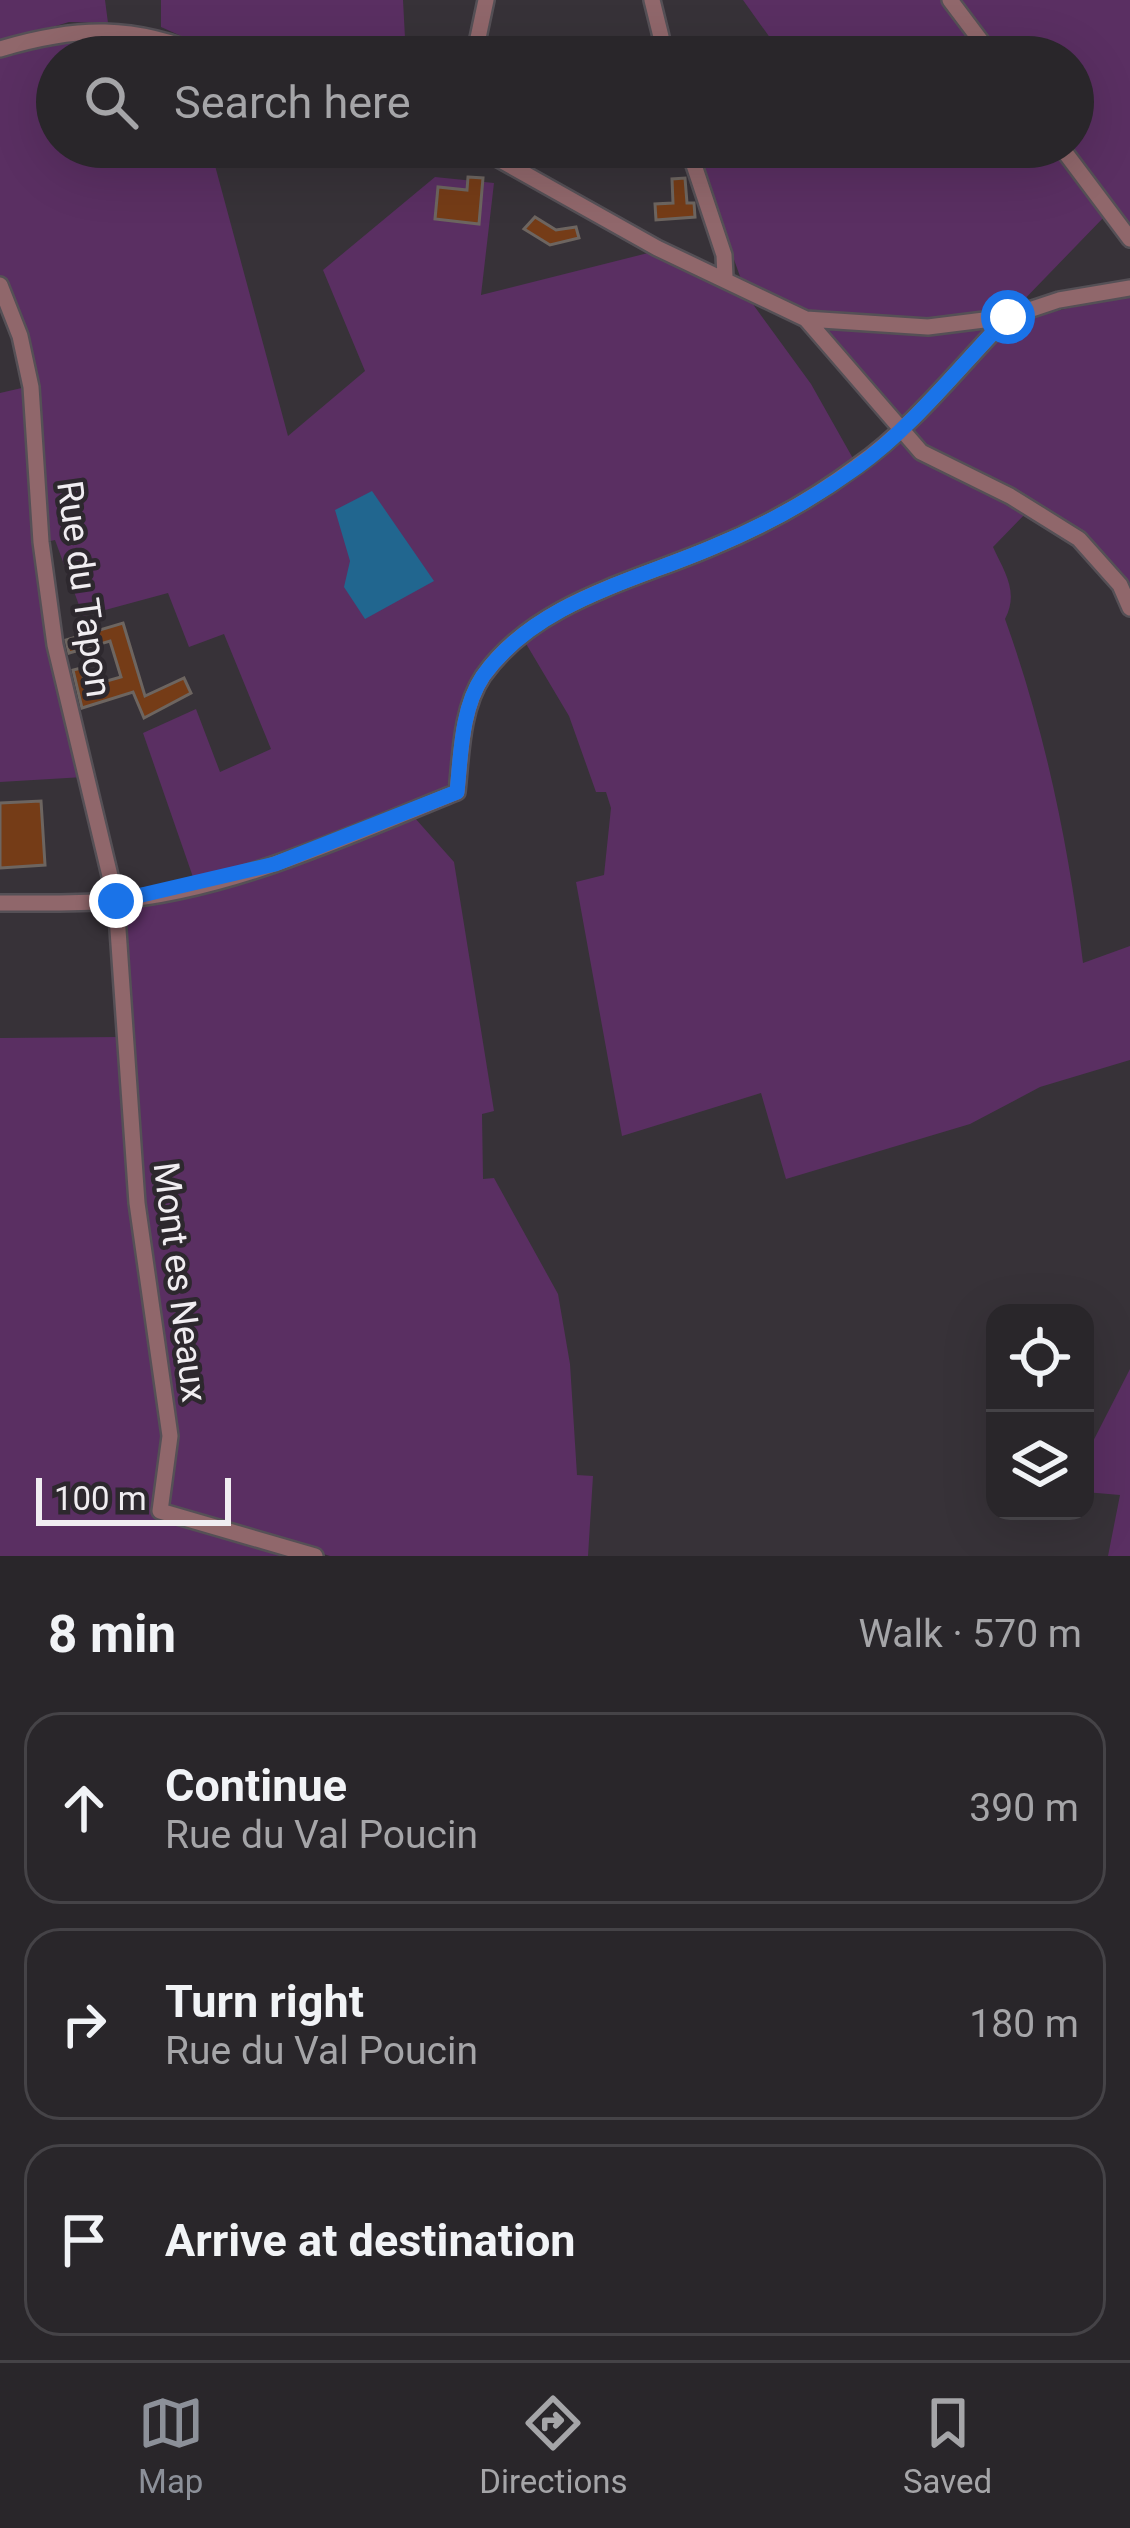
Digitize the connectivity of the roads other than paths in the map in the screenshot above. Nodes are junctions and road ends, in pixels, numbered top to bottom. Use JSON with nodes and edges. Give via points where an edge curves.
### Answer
{"nodes":[{"id":1,"x":486,"y":0,"type":"edge"},
{"id":2,"x":652,"y":0,"type":"edge"},
{"id":3,"x":950,"y":0,"type":"edge"},
{"id":4,"x":42,"y":36,"type":"edge"},
{"id":5,"x":160,"y":36,"type":"edge"},
{"id":6,"x":478,"y":36,"type":"edge"},
{"id":7,"x":661,"y":36,"type":"edge"},
{"id":8,"x":977,"y":36,"type":"edge"},
{"id":9,"x":36,"y":38,"type":"edge"},
{"id":10,"x":0,"y":49,"type":"edge"},
{"id":11,"x":514,"y":168,"type":"edge"},
{"id":12,"x":695,"y":168,"type":"edge"},
{"id":13,"x":1076,"y":168,"type":"edge"},
{"id":14,"x":1130,"y":239,"type":"edge"},
{"id":15,"x":725,"y":277,"type":"junction"},
{"id":16,"x":0,"y":285,"type":"edge"},
{"id":17,"x":1130,"y":288,"type":"edge"},
{"id":18,"x":1008,"y":317,"type":"junction"},
{"id":19,"x":806,"y":319,"type":"junction"},
{"id":20,"x":898,"y":428,"type":"junction"},
{"id":21,"x":1130,"y":608,"type":"edge"},
{"id":22,"x":116,"y":901,"type":"junction"},
{"id":23,"x":0,"y":903,"type":"edge"},
{"id":24,"x":314,"y":1556,"type":"edge"}],
"edges":[{"from":1,"to":6,"type":"street"},
{"from":2,"to":7,"type":"street"},
{"from":3,"to":8,"type":"street"},
{"from":4,"to":5,"type":"street","via":[[110,28]]},
{"from":9,"to":10,"type":"street"},
{"from":11,"to":15,"type":"street"},
{"from":12,"to":15,"type":"street"},
{"from":13,"to":14,"type":"street"},
{"from":15,"to":19,"type":"street"},
{"from":16,"to":22,"type":"street","name":"Rue du Tapon","via":[[31,387],[55,645]]},
{"from":17,"to":18,"type":"street"},
{"from":18,"to":19,"type":"street","via":[[902,328]]},
{"from":18,"to":20,"type":"street"},
{"from":19,"to":20,"type":"street"},
{"from":20,"to":21,"type":"street","via":[[922,452],[1078,539]]},
{"from":20,"to":22,"type":"street","via":[[860,465],[767,521],[605,588],[536,626],[481,680],[465,722],[457,792],[275,864]]},
{"from":22,"to":23,"type":"street"},
{"from":22,"to":24,"type":"street","name":"Mont es Neaux","via":[[137,1203],[170,1436],[160,1511]]}]}
